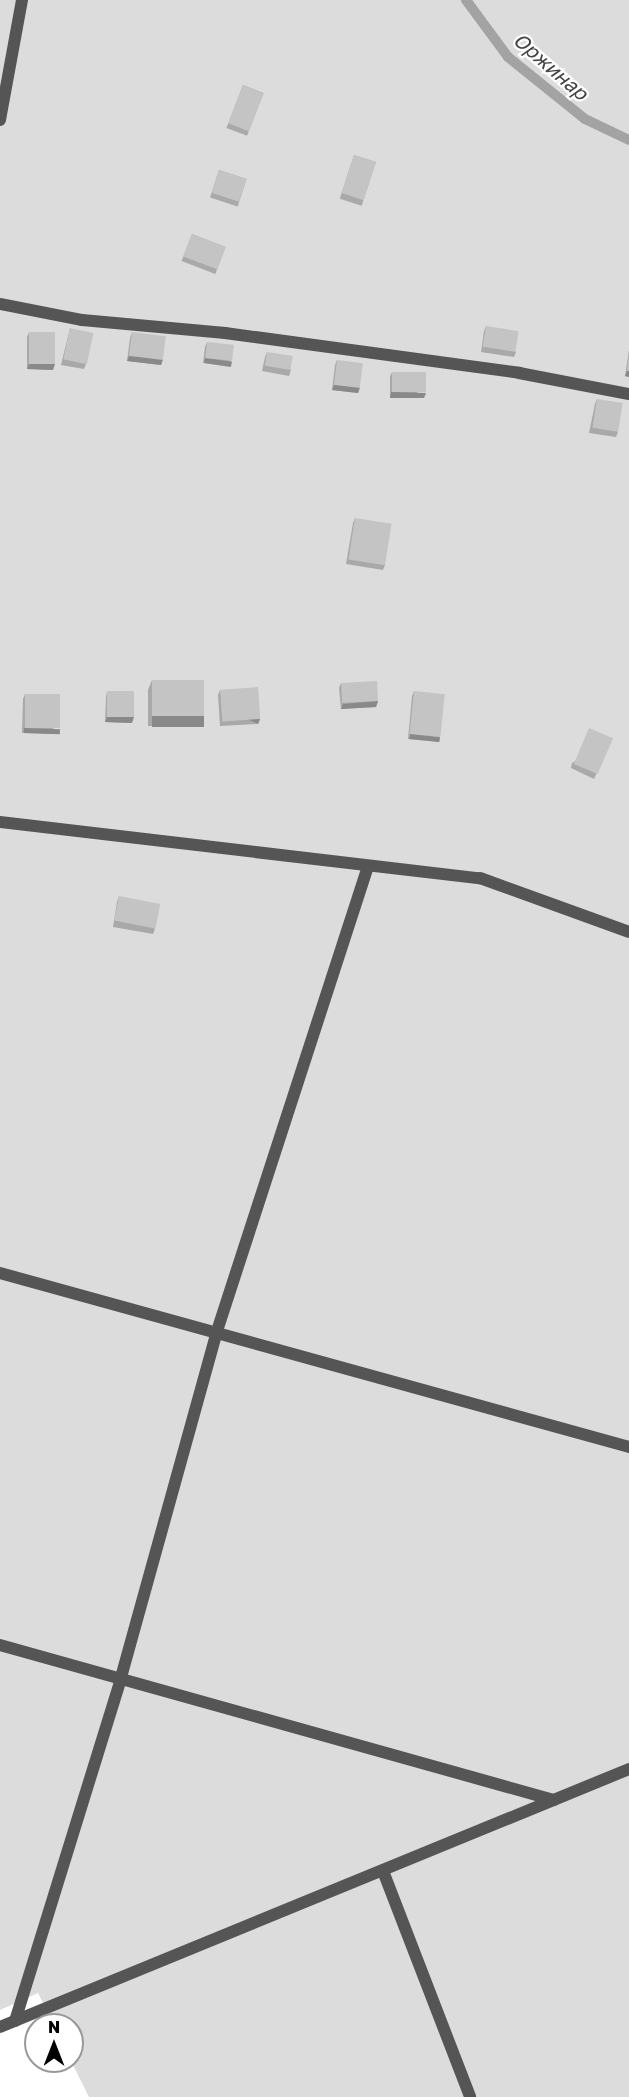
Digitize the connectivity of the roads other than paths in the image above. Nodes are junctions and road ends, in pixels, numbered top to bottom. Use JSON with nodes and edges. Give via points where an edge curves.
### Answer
{"nodes":[{"id":1,"x":22,"y":0,"type":"edge"},
{"id":2,"x":0,"y":120,"type":"edge"},
{"id":3,"x":0,"y":303,"type":"edge"},
{"id":4,"x":629,"y":394,"type":"edge"},
{"id":5,"x":0,"y":822,"type":"edge"},
{"id":6,"x":368,"y":867,"type":"junction"},
{"id":7,"x":629,"y":932,"type":"edge"},
{"id":8,"x":0,"y":1273,"type":"edge"},
{"id":9,"x":217,"y":1331,"type":"junction"},
{"id":10,"x":629,"y":1447,"type":"edge"},
{"id":11,"x":0,"y":1645,"type":"edge"},
{"id":12,"x":120,"y":1681,"type":"junction"},
{"id":13,"x":629,"y":1769,"type":"edge"},
{"id":14,"x":554,"y":1800,"type":"junction"},
{"id":15,"x":384,"y":1871,"type":"junction"},
{"id":16,"x":15,"y":2021,"type":"junction"},
{"id":17,"x":0,"y":2027,"type":"edge"},
{"id":18,"x":470,"y":2097,"type":"edge"}],
"edges":[{"from":1,"to":2,"type":"street"},
{"from":3,"to":4,"type":"street","via":[[82,320],[225,333],[519,373]]},
{"from":5,"to":6,"type":"street"},
{"from":6,"to":7,"type":"street","via":[[480,879]]},
{"from":6,"to":9,"type":"street"},
{"from":8,"to":9,"type":"street"},
{"from":9,"to":10,"type":"street"},
{"from":9,"to":12,"type":"street"},
{"from":11,"to":12,"type":"street"},
{"from":12,"to":14,"type":"street"},
{"from":12,"to":16,"type":"street"},
{"from":13,"to":14,"type":"street"},
{"from":14,"to":15,"type":"street"},
{"from":15,"to":16,"type":"street"},
{"from":15,"to":18,"type":"street"},
{"from":16,"to":17,"type":"street"}]}
